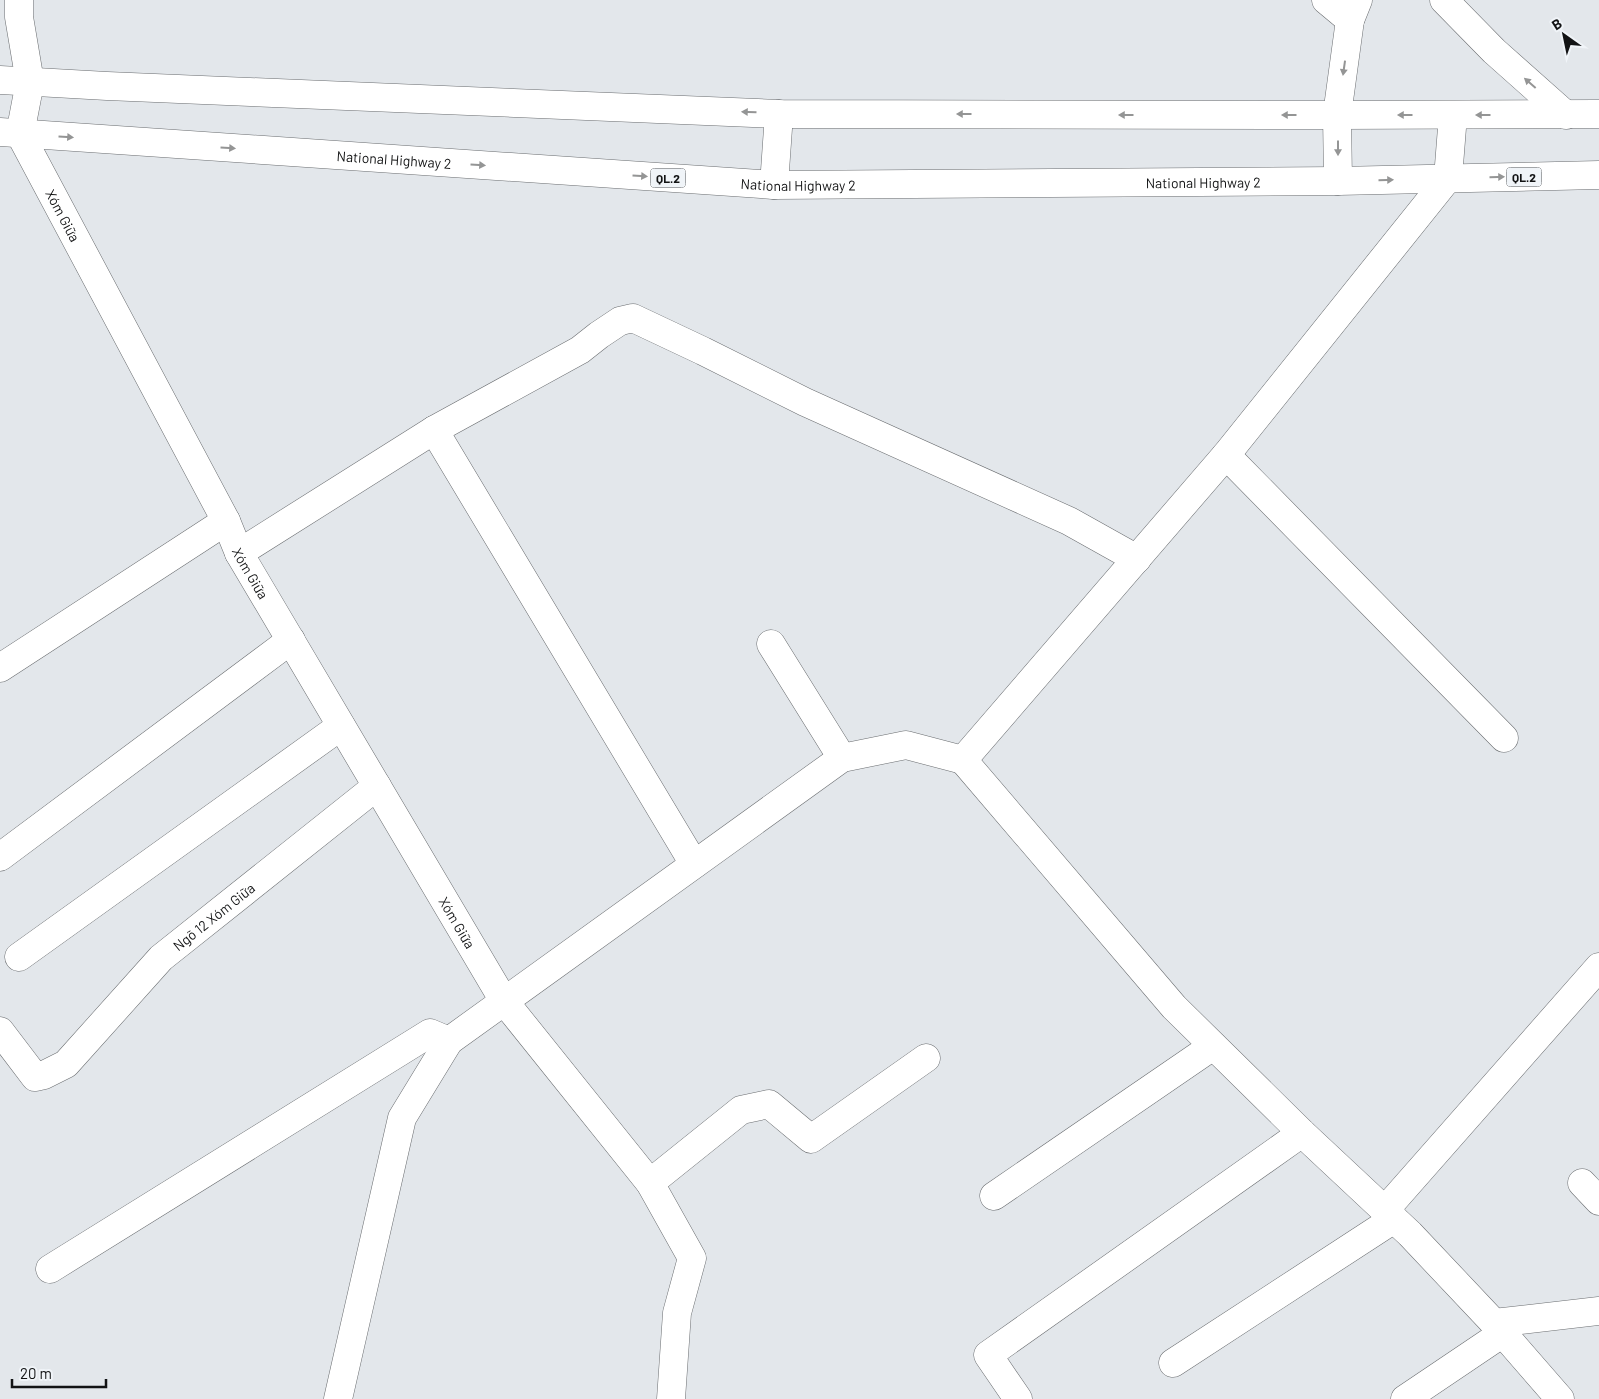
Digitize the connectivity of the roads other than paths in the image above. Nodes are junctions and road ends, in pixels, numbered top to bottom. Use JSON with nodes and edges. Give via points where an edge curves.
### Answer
{"nodes":[{"id":1,"x":19,"y":0,"type":"edge"},
{"id":2,"x":1326,"y":0,"type":"edge"},
{"id":3,"x":1444,"y":0,"type":"edge"},
{"id":4,"x":1354,"y":10,"type":"edge"},
{"id":5,"x":0,"y":80,"type":"edge"},
{"id":6,"x":30,"y":82,"type":"junction"},
{"id":7,"x":779,"y":114,"type":"junction"},
{"id":8,"x":1599,"y":114,"type":"edge"},
{"id":9,"x":1338,"y":115,"type":"junction"},
{"id":10,"x":1454,"y":115,"type":"junction"},
{"id":11,"x":1566,"y":115,"type":"junction"},
{"id":12,"x":10,"y":133,"type":"edge"},
{"id":13,"x":1599,"y":175,"type":"edge"},
{"id":14,"x":1448,"y":178,"type":"junction"},
{"id":15,"x":1338,"y":181,"type":"junction"},
{"id":16,"x":774,"y":186,"type":"junction"},
{"id":17,"x":434,"y":430,"type":"junction"},
{"id":18,"x":1226,"y":455,"type":"junction"},
{"id":19,"x":226,"y":521,"type":"junction"},
{"id":20,"x":239,"y":553,"type":"junction"},
{"id":21,"x":1137,"y":559,"type":"junction"},
{"id":22,"x":291,"y":640,"type":"junction"},
{"id":23,"x":771,"y":644,"type":"dead end"},
{"id":24,"x":0,"y":668,"type":"edge"},
{"id":25,"x":342,"y":726,"type":"junction"},
{"id":26,"x":1504,"y":738,"type":"dead end"},
{"id":27,"x":842,"y":758,"type":"junction"},
{"id":28,"x":963,"y":760,"type":"junction"},
{"id":29,"x":377,"y":786,"type":"junction"},
{"id":30,"x":0,"y":857,"type":"edge"},
{"id":31,"x":694,"y":864,"type":"junction"},
{"id":32,"x":19,"y":957,"type":"dead end"},
{"id":33,"x":1599,"y":967,"type":"edge"},
{"id":34,"x":504,"y":1002,"type":"junction"},
{"id":35,"x":0,"y":1031,"type":"edge"},
{"id":36,"x":449,"y":1041,"type":"junction"},
{"id":37,"x":1213,"y":1046,"type":"junction"},
{"id":38,"x":926,"y":1058,"type":"dead end"},
{"id":39,"x":1302,"y":1133,"type":"junction"},
{"id":40,"x":650,"y":1183,"type":"junction"},
{"id":41,"x":994,"y":1196,"type":"dead end"},
{"id":42,"x":1390,"y":1214,"type":"junction"},
{"id":43,"x":50,"y":1269,"type":"dead end"},
{"id":44,"x":1599,"y":1311,"type":"edge"},
{"id":45,"x":1499,"y":1328,"type":"junction"},
{"id":46,"x":1173,"y":1363,"type":"dead end"},
{"id":47,"x":338,"y":1399,"type":"edge"},
{"id":48,"x":671,"y":1399,"type":"edge"},
{"id":49,"x":1018,"y":1399,"type":"edge"},
{"id":50,"x":1405,"y":1399,"type":"edge"},
{"id":51,"x":1560,"y":1399,"type":"edge"}],
"edges":[{"from":1,"to":6,"type":"main road"},
{"from":2,"to":4,"type":"main road"},
{"from":11,"to":3,"type":"main road","one_way":true,"via":[[1494,51]]},
{"from":4,"to":9,"type":"main road","one_way":true},
{"from":5,"to":6,"type":"main road"},
{"from":7,"to":6,"type":"main road","one_way":true},
{"from":6,"to":12,"type":"main road"},
{"from":9,"to":7,"type":"main road","one_way":true},
{"from":7,"to":16,"type":"main road"},
{"from":8,"to":11,"type":"main road"},
{"from":10,"to":9,"type":"main road","one_way":true},
{"from":9,"to":15,"type":"main road","one_way":true},
{"from":11,"to":10,"type":"main road","one_way":true},
{"from":10,"to":14,"type":"main road"},
{"from":12,"to":16,"type":"main road","name":"National Highway 2","number":"QL.2","one_way":true},
{"from":12,"to":19,"type":"main road","name":"Xóm Giữa"},
{"from":14,"to":13,"type":"main road","name":"National Highway 2","number":"QL.2","one_way":true},
{"from":15,"to":14,"type":"main road","name":"National Highway 2","number":"QL.2","one_way":true},
{"from":14,"to":18,"type":"main road"},
{"from":15,"to":16,"type":"main road","name":"National Highway 2","number":"QL.2"},
{"from":17,"to":20,"type":"main road"},
{"from":17,"to":21,"type":"main road","via":[[580,350],[620,321],[633,318],[805,402],[1069,521]]},
{"from":17,"to":31,"type":"main road"},
{"from":18,"to":21,"type":"main road"},
{"from":18,"to":26,"type":"main road"},
{"from":19,"to":20,"type":"main road","name":"Xóm Giữa"},
{"from":19,"to":24,"type":"main road"},
{"from":20,"to":22,"type":"main road","name":"Xóm Giữa"},
{"from":21,"to":28,"type":"main road"},
{"from":22,"to":25,"type":"main road","name":"Xóm Giữa"},
{"from":22,"to":30,"type":"main road"},
{"from":23,"to":27,"type":"main road"},
{"from":25,"to":29,"type":"main road","name":"Xóm Giữa"},
{"from":25,"to":32,"type":"main road"},
{"from":27,"to":28,"type":"main road","via":[[906,745]]},
{"from":27,"to":31,"type":"main road"},
{"from":28,"to":37,"type":"main road","via":[[1174,1007]]},
{"from":29,"to":34,"type":"main road","name":"Xóm Giữa"},
{"from":29,"to":35,"type":"main road","name":"Ngõ 12 Xóm Giữa","via":[[161,958],[66,1064],[35,1077]]},
{"from":31,"to":34,"type":"main road"},
{"from":33,"to":42,"type":"main road"},
{"from":34,"to":36,"type":"main road"},
{"from":34,"to":40,"type":"main road","name":"Xóm Giữa"},
{"from":36,"to":43,"type":"main road","via":[[430,1033]]},
{"from":36,"to":47,"type":"main road","via":[[402,1118]]},
{"from":37,"to":39,"type":"main road"},
{"from":37,"to":41,"type":"main road"},
{"from":38,"to":40,"type":"main road","via":[[810,1139],[769,1104],[741,1110]]},
{"from":39,"to":42,"type":"main road"},
{"from":39,"to":49,"type":"main road","via":[[988,1355]]},
{"from":40,"to":48,"type":"main road","name":"Xóm Giữa","via":[[692,1258],[677,1313]]},
{"from":42,"to":45,"type":"main road"},
{"from":42,"to":46,"type":"main road"},
{"from":44,"to":45,"type":"main road"},
{"from":45,"to":50,"type":"main road"},
{"from":45,"to":51,"type":"main road"}]}
